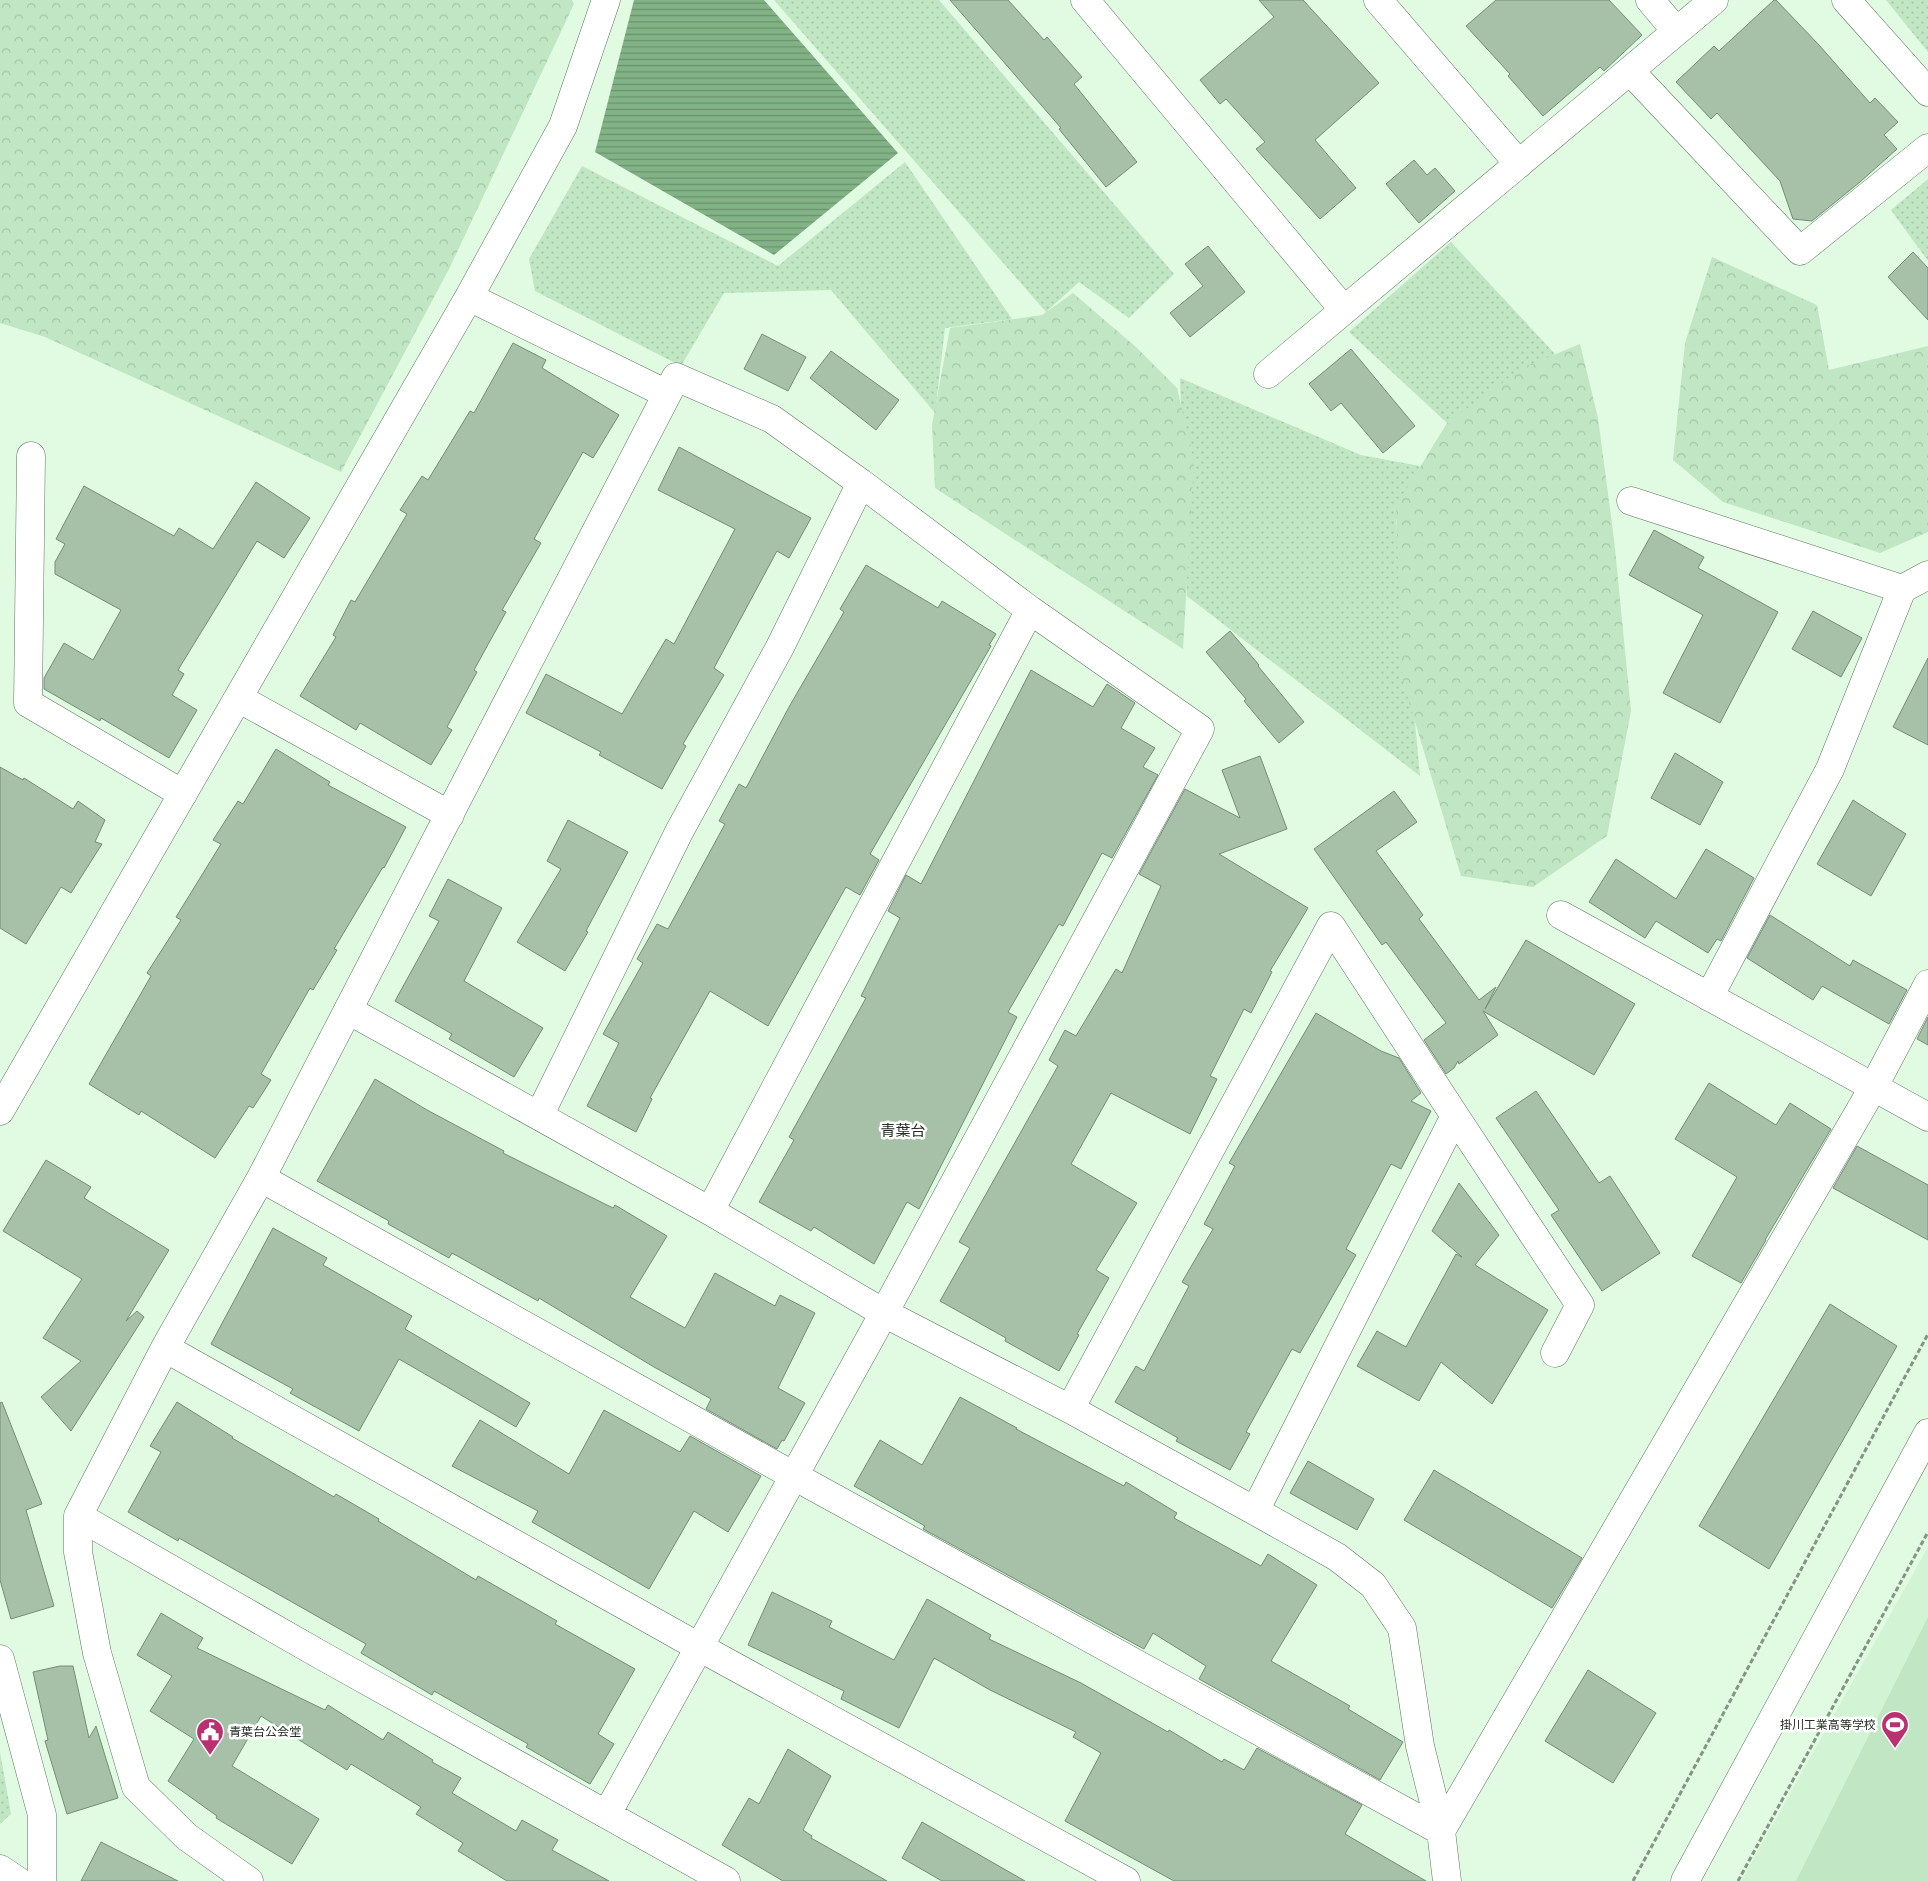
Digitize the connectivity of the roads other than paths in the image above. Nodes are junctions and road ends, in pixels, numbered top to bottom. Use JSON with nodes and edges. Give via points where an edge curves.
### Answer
{"nodes":[{"id":1,"x":606,"y":0,"type":"edge"},
{"id":2,"x":1085,"y":0,"type":"edge"},
{"id":3,"x":1378,"y":0,"type":"edge"},
{"id":4,"x":1650,"y":0,"type":"edge"},
{"id":5,"x":1714,"y":0,"type":"edge"},
{"id":6,"x":1846,"y":0,"type":"edge"},
{"id":7,"x":1676,"y":31,"type":"junction"},
{"id":8,"x":1630,"y":71,"type":"junction"},
{"id":9,"x":1928,"y":92,"type":"edge"},
{"id":10,"x":1928,"y":148,"type":"edge"},
{"id":11,"x":1519,"y":164,"type":"junction"},
{"id":12,"x":469,"y":298,"type":"junction"},
{"id":13,"x":1344,"y":310,"type":"junction"},
{"id":14,"x":1268,"y":374,"type":"dead end"},
{"id":15,"x":667,"y":394,"type":"junction"},
{"id":16,"x":31,"y":456,"type":"dead end"},
{"id":17,"x":861,"y":483,"type":"junction"},
{"id":18,"x":1630,"y":501,"type":"dead end"},
{"id":19,"x":1928,"y":575,"type":"edge"},
{"id":20,"x":1902,"y":589,"type":"junction"},
{"id":21,"x":1030,"y":610,"type":"junction"},
{"id":22,"x":238,"y":698,"type":"junction"},
{"id":23,"x":183,"y":794,"type":"junction"},
{"id":24,"x":450,"y":815,"type":"junction"},
{"id":25,"x":1560,"y":915,"type":"dead end"},
{"id":26,"x":1928,"y":984,"type":"edge"},
{"id":27,"x":1709,"y":997,"type":"junction"},
{"id":28,"x":348,"y":1010,"type":"junction"},
{"id":29,"x":1873,"y":1088,"type":"junction"},
{"id":30,"x":0,"y":1111,"type":"edge"},
{"id":31,"x":539,"y":1116,"type":"junction"},
{"id":32,"x":1455,"y":1116,"type":"junction"},
{"id":33,"x":1928,"y":1117,"type":"edge"},
{"id":34,"x":261,"y":1178,"type":"junction"},
{"id":35,"x":710,"y":1211,"type":"junction"},
{"id":36,"x":884,"y":1313,"type":"junction"},
{"id":37,"x":165,"y":1348,"type":"junction"},
{"id":38,"x":1555,"y":1353,"type":"dead end"},
{"id":39,"x":1070,"y":1409,"type":"junction"},
{"id":40,"x":1928,"y":1433,"type":"edge"},
{"id":41,"x":794,"y":1476,"type":"junction"},
{"id":42,"x":1255,"y":1510,"type":"junction"},
{"id":43,"x":78,"y":1516,"type":"junction"},
{"id":44,"x":699,"y":1647,"type":"junction"},
{"id":45,"x":0,"y":1659,"type":"edge"},
{"id":46,"x":607,"y":1814,"type":"junction"},
{"id":47,"x":1441,"y":1831,"type":"junction"},
{"id":48,"x":0,"y":1870,"type":"edge"},
{"id":49,"x":18,"y":1881,"type":"edge"},
{"id":50,"x":42,"y":1881,"type":"edge"},
{"id":51,"x":249,"y":1881,"type":"edge"},
{"id":52,"x":726,"y":1881,"type":"edge"},
{"id":53,"x":1126,"y":1881,"type":"edge"},
{"id":54,"x":1447,"y":1881,"type":"edge"},
{"id":55,"x":1685,"y":1881,"type":"edge"}],
"edges":[{"from":1,"to":12,"type":"street","via":[[563,126]]},
{"from":2,"to":13,"type":"street"},
{"from":3,"to":11,"type":"street"},
{"from":4,"to":7,"type":"street"},
{"from":5,"to":7,"type":"street"},
{"from":6,"to":9,"type":"street"},
{"from":7,"to":8,"type":"street"},
{"from":8,"to":10,"type":"street","via":[[1800,251]]},
{"from":8,"to":11,"type":"street"},
{"from":11,"to":13,"type":"street"},
{"from":12,"to":15,"type":"street"},
{"from":12,"to":22,"type":"street"},
{"from":13,"to":14,"type":"street"},
{"from":15,"to":17,"type":"street","via":[[676,377],[772,419]]},
{"from":15,"to":24,"type":"street"},
{"from":16,"to":23,"type":"street","via":[[28,704]]},
{"from":17,"to":21,"type":"street"},
{"from":17,"to":31,"type":"street","via":[[780,646],[679,832]]},
{"from":18,"to":20,"type":"street"},
{"from":19,"to":20,"type":"street"},
{"from":20,"to":27,"type":"street","via":[[1830,769]]},
{"from":21,"to":35,"type":"street"},
{"from":21,"to":36,"type":"street","via":[[1200,729]]},
{"from":22,"to":23,"type":"street"},
{"from":22,"to":24,"type":"street"},
{"from":23,"to":30,"type":"street"},
{"from":24,"to":28,"type":"street"},
{"from":25,"to":27,"type":"street"},
{"from":26,"to":29,"type":"street"},
{"from":27,"to":29,"type":"street"},
{"from":28,"to":31,"type":"street"},
{"from":28,"to":34,"type":"street"},
{"from":29,"to":33,"type":"street"},
{"from":29,"to":47,"type":"street"},
{"from":31,"to":35,"type":"street"},
{"from":32,"to":38,"type":"street","via":[[1580,1305]]},
{"from":32,"to":39,"type":"street","via":[[1331,926]]},
{"from":32,"to":42,"type":"street"},
{"from":34,"to":37,"type":"street"},
{"from":34,"to":41,"type":"street"},
{"from":35,"to":36,"type":"street"},
{"from":36,"to":39,"type":"street"},
{"from":36,"to":41,"type":"street"},
{"from":37,"to":43,"type":"street"},
{"from":37,"to":44,"type":"street"},
{"from":39,"to":42,"type":"street"},
{"from":40,"to":55,"type":"street"},
{"from":41,"to":44,"type":"street"},
{"from":41,"to":47,"type":"street"},
{"from":42,"to":47,"type":"street","via":[[1337,1557],[1373,1585],[1402,1628],[1420,1746]]},
{"from":43,"to":46,"type":"street"},
{"from":43,"to":51,"type":"street","via":[[78,1552],[97,1653],[136,1787],[187,1837]]},
{"from":44,"to":46,"type":"street"},
{"from":44,"to":53,"type":"street"},
{"from":45,"to":50,"type":"street","via":[[42,1815]]},
{"from":46,"to":52,"type":"street"},
{"from":47,"to":54,"type":"street"},
{"from":48,"to":49,"type":"street"}]}
